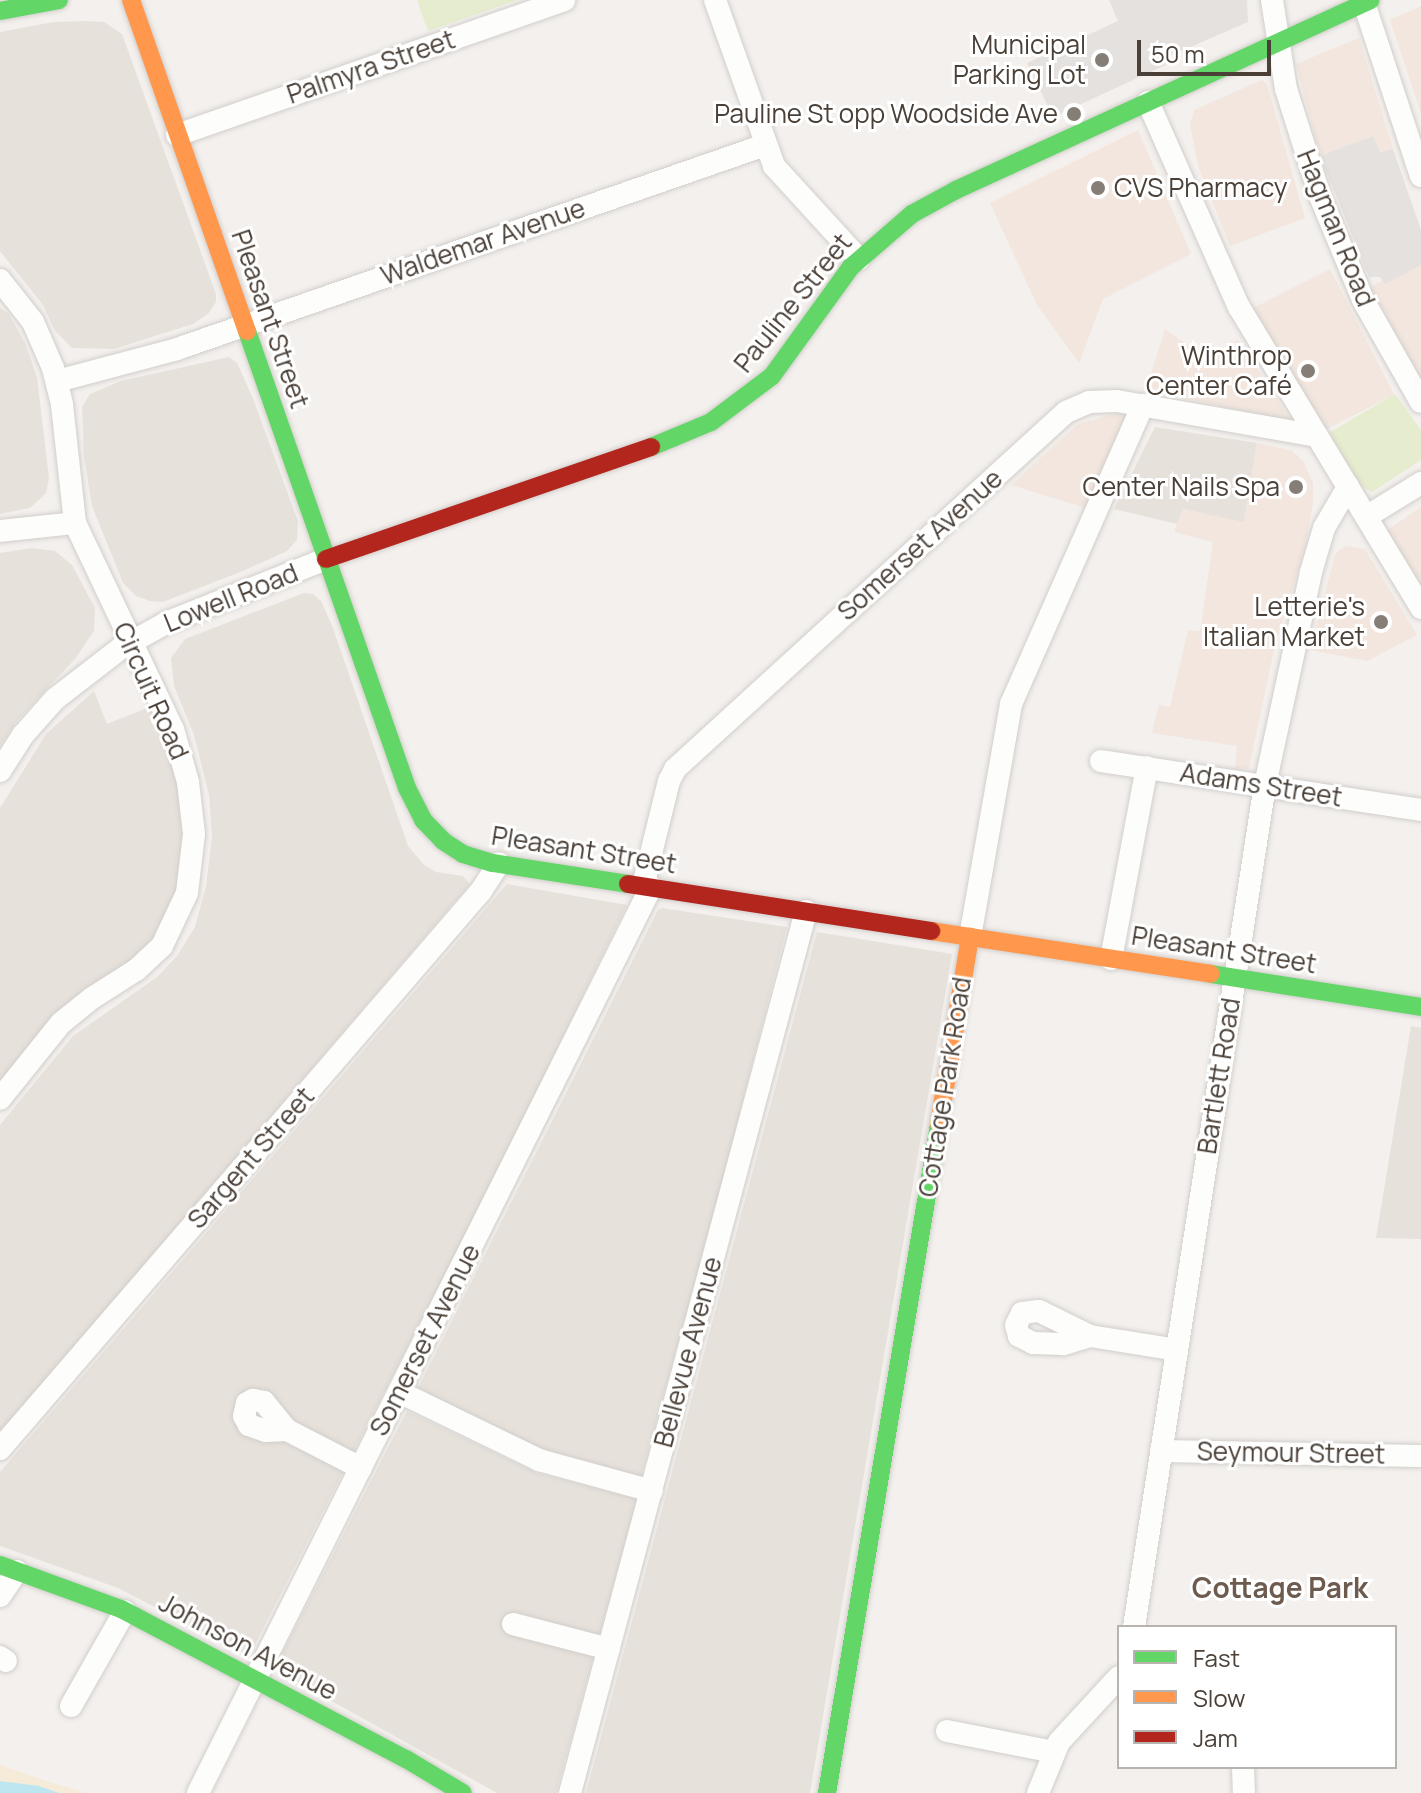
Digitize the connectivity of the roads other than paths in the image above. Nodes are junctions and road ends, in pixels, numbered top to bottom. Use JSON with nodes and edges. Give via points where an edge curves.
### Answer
{"nodes":[{"id":1,"x":59,"y":0,"type":"edge"},
{"id":2,"x":131,"y":0,"type":"edge"},
{"id":3,"x":564,"y":0,"type":"edge"},
{"id":4,"x":715,"y":0,"type":"edge"},
{"id":5,"x":1272,"y":0,"type":"edge"},
{"id":6,"x":1367,"y":2,"type":"edge"},
{"id":7,"x":0,"y":11,"type":"edge"},
{"id":8,"x":1277,"y":43,"type":"junction"},
{"id":9,"x":1148,"y":102,"type":"junction"},
{"id":10,"x":177,"y":135,"type":"junction"},
{"id":11,"x":765,"y":145,"type":"junction"},
{"id":12,"x":1421,"y":176,"type":"edge"},
{"id":13,"x":859,"y":259,"type":"junction"},
{"id":14,"x":0,"y":280,"type":"edge"},
{"id":15,"x":244,"y":325,"type":"junction"},
{"id":16,"x":57,"y":381,"type":"junction"},
{"id":17,"x":1421,"y":402,"type":"edge"},
{"id":18,"x":1143,"y":405,"type":"junction"},
{"id":19,"x":1317,"y":436,"type":"junction"},
{"id":20,"x":1421,"y":483,"type":"edge"},
{"id":21,"x":1348,"y":487,"type":"junction"},
{"id":22,"x":1366,"y":517,"type":"junction"},
{"id":23,"x":75,"y":523,"type":"junction"},
{"id":24,"x":0,"y":531,"type":"edge"},
{"id":25,"x":326,"y":559,"type":"junction"},
{"id":26,"x":1421,"y":608,"type":"edge"},
{"id":27,"x":131,"y":641,"type":"junction"},
{"id":28,"x":1101,"y":761,"type":"dead end"},
{"id":29,"x":1147,"y":767,"type":"junction"},
{"id":30,"x":0,"y":771,"type":"edge"},
{"id":31,"x":1265,"y":785,"type":"junction"},
{"id":32,"x":1421,"y":810,"type":"edge"},
{"id":33,"x":499,"y":863,"type":"junction"},
{"id":34,"x":647,"y":887,"type":"junction"},
{"id":35,"x":806,"y":911,"type":"junction"},
{"id":36,"x":970,"y":937,"type":"junction"},
{"id":37,"x":1111,"y":959,"type":"junction"},
{"id":38,"x":1234,"y":978,"type":"junction"},
{"id":39,"x":1421,"y":1007,"type":"edge"},
{"id":40,"x":0,"y":1099,"type":"edge"},
{"id":41,"x":1090,"y":1336,"type":"dead end"},
{"id":42,"x":1177,"y":1350,"type":"junction"},
{"id":43,"x":399,"y":1392,"type":"junction"},
{"id":44,"x":287,"y":1430,"type":"dead end"},
{"id":45,"x":0,"y":1449,"type":"edge"},
{"id":46,"x":1161,"y":1451,"type":"junction"},
{"id":47,"x":1421,"y":1456,"type":"edge"},
{"id":48,"x":361,"y":1468,"type":"junction"},
{"id":49,"x":652,"y":1491,"type":"junction"},
{"id":50,"x":8,"y":1568,"type":"edge"},
{"id":51,"x":0,"y":1596,"type":"edge"},
{"id":52,"x":125,"y":1611,"type":"junction"},
{"id":53,"x":513,"y":1624,"type":"dead end"},
{"id":54,"x":1134,"y":1625,"type":"edge"},
{"id":55,"x":609,"y":1649,"type":"junction"},
{"id":56,"x":1117,"y":1679,"type":"edge"},
{"id":57,"x":255,"y":1680,"type":"junction"},
{"id":58,"x":71,"y":1706,"type":"dead end"},
{"id":59,"x":947,"y":1731,"type":"dead end"},
{"id":60,"x":1054,"y":1752,"type":"junction"},
{"id":61,"x":1243,"y":1769,"type":"edge"},
{"id":62,"x":198,"y":1793,"type":"edge"},
{"id":63,"x":463,"y":1793,"type":"edge"},
{"id":64,"x":570,"y":1793,"type":"edge"},
{"id":65,"x":827,"y":1793,"type":"edge"},
{"id":66,"x":1038,"y":1793,"type":"edge"},
{"id":67,"x":1244,"y":1793,"type":"edge"}],
"edges":[{"from":1,"to":7,"type":"main road"},
{"from":2,"to":10,"type":"main road","name":"Pleasant Street"},
{"from":3,"to":10,"type":"street","name":"Palmyra Street"},
{"from":4,"to":11,"type":"street"},
{"from":5,"to":8,"type":"street","name":"Hagman Road"},
{"from":6,"to":8,"type":"main road","name":"Pauline Street"},
{"from":6,"to":12,"type":"street"},
{"from":8,"to":9,"type":"main road","name":"Pauline Street"},
{"from":8,"to":17,"type":"street","name":"Hagman Road","via":[[1296,127],[1332,228],[1363,300]]},
{"from":9,"to":13,"type":"main road","name":"Pauline Street","via":[[934,202],[893,228]]},
{"from":9,"to":19,"type":"street","via":[[1229,288]]},
{"from":10,"to":15,"type":"main road","name":"Pleasant Street"},
{"from":11,"to":13,"type":"street","via":[[781,176]]},
{"from":11,"to":15,"type":"street","name":"Waldemar Avenue"},
{"from":13,"to":25,"type":"main road","name":"Pauline Street","via":[[779,369],[721,417],[682,436]]},
{"from":14,"to":16,"type":"street","name":"Circuit Road","via":[[33,322]]},
{"from":15,"to":16,"type":"street","name":"Waldemar Avenue"},
{"from":15,"to":25,"type":"main road","name":"Pleasant Street"},
{"from":16,"to":23,"type":"street","name":"Circuit Road"},
{"from":18,"to":19,"type":"street","name":"Somerset Avenue"},
{"from":18,"to":34,"type":"street","name":"Somerset Avenue","via":[[1099,401],[1066,412],[675,769]]},
{"from":18,"to":36,"type":"street","name":"Cottage Park Road","via":[[1011,704]]},
{"from":19,"to":21,"type":"street"},
{"from":20,"to":22,"type":"street"},
{"from":21,"to":22,"type":"street"},
{"from":21,"to":31,"type":"street","name":"Bartlett Road","via":[[1324,528],[1311,572]]},
{"from":22,"to":26,"type":"street"},
{"from":23,"to":24,"type":"street"},
{"from":23,"to":27,"type":"street","name":"Circuit Road"},
{"from":25,"to":27,"type":"street","name":"Lowell Road"},
{"from":25,"to":33,"type":"main road","name":"Pleasant Street","via":[[419,815],[458,852]]},
{"from":27,"to":30,"type":"street","name":"Lowell Road","via":[[55,699]]},
{"from":27,"to":40,"type":"street","name":"Circuit Road","via":[[173,729],[188,782],[194,834],[183,905],[153,955],[71,1014]]},
{"from":28,"to":29,"type":"street","name":"Adams Street"},
{"from":29,"to":31,"type":"street","name":"Adams Street"},
{"from":29,"to":37,"type":"street"},
{"from":31,"to":32,"type":"street","name":"Adams Street"},
{"from":31,"to":38,"type":"street","name":"Bartlett Road"},
{"from":33,"to":34,"type":"main road","name":"Pleasant Street"},
{"from":33,"to":45,"type":"street","name":"Sargent Street","via":[[481,891]]},
{"from":34,"to":35,"type":"main road","name":"Pleasant Street"},
{"from":34,"to":43,"type":"street","name":"Somerset Avenue"},
{"from":35,"to":36,"type":"main road","name":"Pleasant Street"},
{"from":35,"to":49,"type":"street","name":"Bellevue Avenue"},
{"from":36,"to":37,"type":"main road","name":"Pleasant Street"},
{"from":36,"to":65,"type":"main road","name":"Cottage Park Road"},
{"from":37,"to":38,"type":"main road","name":"Pleasant Street"},
{"from":38,"to":39,"type":"main road","name":"Pleasant Street"},
{"from":38,"to":42,"type":"street","name":"Bartlett Road"},
{"from":41,"to":42,"type":"street"},
{"from":42,"to":46,"type":"street","name":"Bartlett Road"},
{"from":43,"to":48,"type":"street","name":"Somerset Avenue"},
{"from":43,"to":49,"type":"street","via":[[539,1460]]},
{"from":44,"to":48,"type":"street"},
{"from":46,"to":47,"type":"street","name":"Seymour Street"},
{"from":46,"to":54,"type":"street","name":"Bartlett Road"},
{"from":48,"to":57,"type":"street","name":"Somerset Avenue"},
{"from":49,"to":55,"type":"street","name":"Bellevue Avenue"},
{"from":50,"to":51,"type":"street"},
{"from":50,"to":52,"type":"main road","name":"Johnson Avenue"},
{"from":52,"to":57,"type":"main road","name":"Johnson Avenue"},
{"from":52,"to":58,"type":"street"},
{"from":53,"to":55,"type":"street"},
{"from":55,"to":64,"type":"street","name":"Bellevue Avenue"},
{"from":56,"to":60,"type":"street"},
{"from":57,"to":62,"type":"street","name":"Somerset Avenue"},
{"from":57,"to":63,"type":"main road","name":"Johnson Avenue"},
{"from":59,"to":60,"type":"street"},
{"from":60,"to":66,"type":"street"},
{"from":61,"to":67,"type":"street"}]}
